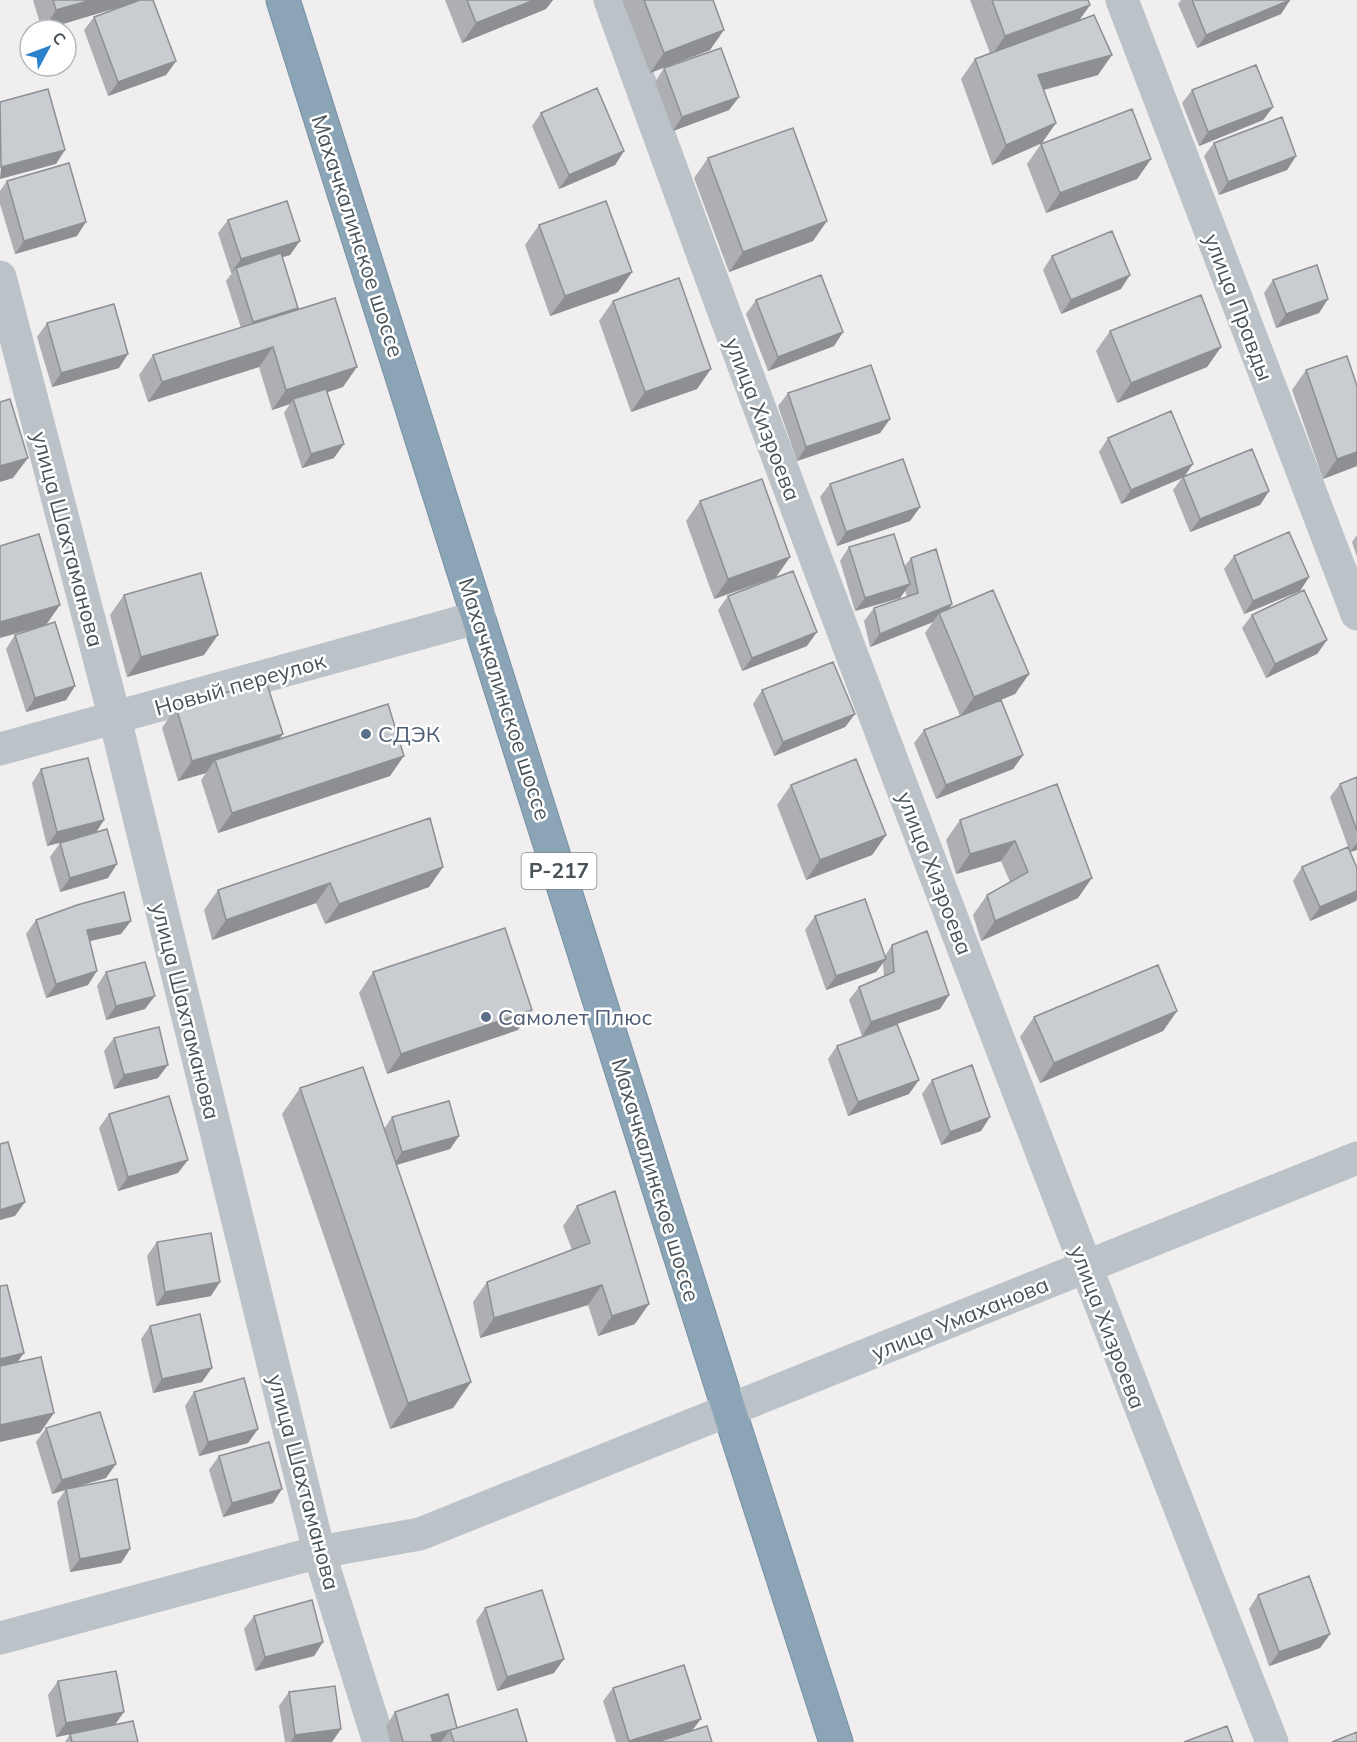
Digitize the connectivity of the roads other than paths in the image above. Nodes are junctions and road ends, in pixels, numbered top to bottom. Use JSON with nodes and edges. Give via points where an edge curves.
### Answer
{"nodes":[{"id":1,"x":283,"y":0,"type":"edge"},
{"id":2,"x":610,"y":0,"type":"edge"},
{"id":3,"x":1122,"y":0,"type":"edge"},
{"id":4,"x":0,"y":277,"type":"edge"},
{"id":5,"x":1357,"y":614,"type":"edge"},
{"id":6,"x":479,"y":617,"type":"junction"},
{"id":7,"x":115,"y":718,"type":"junction"},
{"id":8,"x":0,"y":749,"type":"edge"},
{"id":9,"x":1357,"y":1158,"type":"edge"},
{"id":10,"x":1085,"y":1268,"type":"junction"},
{"id":11,"x":729,"y":1410,"type":"junction"},
{"id":12,"x":319,"y":1552,"type":"junction"},
{"id":13,"x":0,"y":1638,"type":"edge"},
{"id":14,"x":379,"y":1742,"type":"edge"},
{"id":15,"x":836,"y":1742,"type":"edge"},
{"id":16,"x":1272,"y":1742,"type":"edge"}],
"edges":[{"from":1,"to":6,"type":"highway","name":"Махачкалинское шоссе","number":"Р-217"},
{"from":2,"to":10,"type":"street","name":"улица Хизроева","via":[[727,325]]},
{"from":3,"to":5,"type":"street","name":"улица Правды"},
{"from":4,"to":7,"type":"street","name":"улица Шахтаманова"},
{"from":6,"to":7,"type":"street","name":"Новый переулок"},
{"from":6,"to":11,"type":"highway","name":"Махачкалинское шоссе","number":"Р-217"},
{"from":7,"to":8,"type":"street","name":"Новый переулок"},
{"from":7,"to":12,"type":"street","name":"улица Шахтаманова"},
{"from":9,"to":10,"type":"street","name":"улица Умаханова"},
{"from":10,"to":11,"type":"street","name":"улица Умаханова"},
{"from":10,"to":16,"type":"street","name":"улица Хизроева"},
{"from":11,"to":12,"type":"street","name":"улица Умаханова","via":[[420,1534]]},
{"from":11,"to":15,"type":"highway","name":"Махачкалинское шоссе","number":"Р-217"},
{"from":12,"to":13,"type":"street","name":"улица Умаханова"},
{"from":12,"to":14,"type":"street","name":"улица Шахтаманова"}]}
